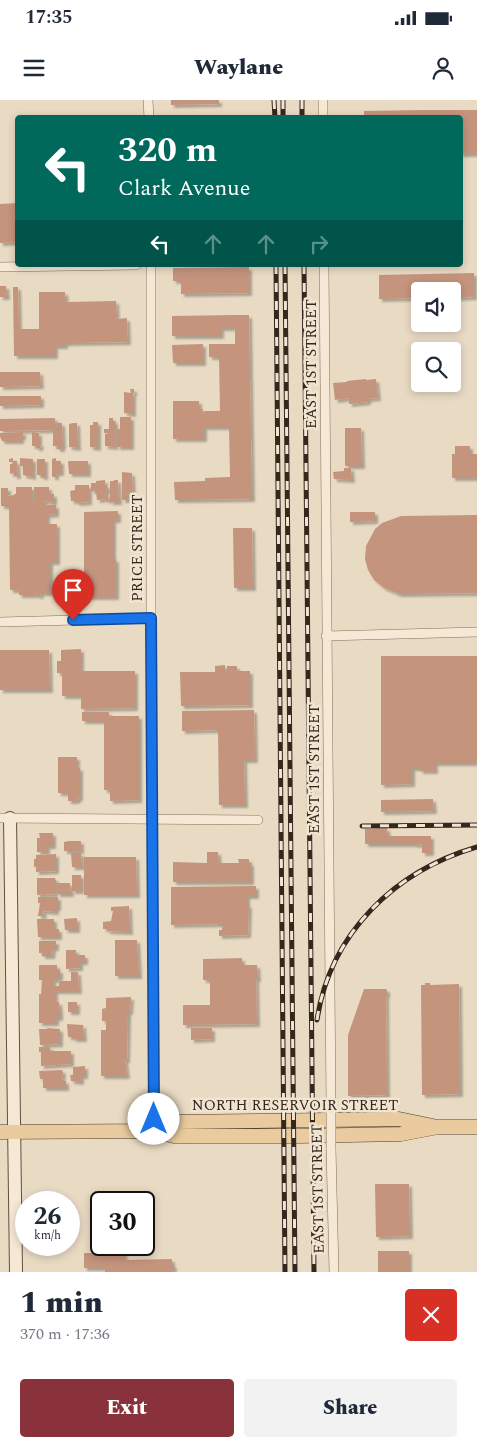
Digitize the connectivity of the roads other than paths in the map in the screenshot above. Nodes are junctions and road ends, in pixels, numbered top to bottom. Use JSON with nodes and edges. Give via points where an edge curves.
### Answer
{"nodes":[{"id":1,"x":148,"y":100,"type":"edge"},
{"id":2,"x":322,"y":100,"type":"edge"},
{"id":3,"x":148,"y":115,"type":"edge"},
{"id":4,"x":323,"y":115,"type":"edge"},
{"id":5,"x":0,"y":267,"type":"edge"},
{"id":6,"x":15,"y":267,"type":"edge"},
{"id":7,"x":151,"y":267,"type":"edge"},
{"id":8,"x":324,"y":267,"type":"edge"},
{"id":9,"x":151,"y":618,"type":"junction"},
{"id":10,"x":0,"y":622,"type":"edge"},
{"id":11,"x":477,"y":632,"type":"edge"},
{"id":12,"x":326,"y":636,"type":"junction"},
{"id":13,"x":5,"y":818,"type":"edge"},
{"id":14,"x":153,"y":820,"type":"junction"},
{"id":15,"x":258,"y":820,"type":"dead end"},
{"id":16,"x":438,"y":1127,"type":"junction"},
{"id":17,"x":477,"y":1127,"type":"edge"},
{"id":18,"x":154,"y":1131,"type":"junction"},
{"id":19,"x":0,"y":1132,"type":"edge"},
{"id":20,"x":14,"y":1132,"type":"junction"},
{"id":21,"x":16,"y":1272,"type":"edge"},
{"id":22,"x":334,"y":1272,"type":"edge"}],
"edges":[{"from":1,"to":3,"type":"street"},
{"from":2,"to":4,"type":"street"},
{"from":5,"to":6,"type":"street"},
{"from":7,"to":9,"type":"street","name":"PRICE STREET"},
{"from":8,"to":12,"type":"street","name":"EAST 1ST STREET"},
{"from":9,"to":10,"type":"street"},
{"from":9,"to":14,"type":"street","name":"PRICE STREET"},
{"from":11,"to":12,"type":"street"},
{"from":12,"to":22,"type":"street","name":"EAST 1ST STREET","bridge":true},
{"from":13,"to":14,"type":"street"},
{"from":13,"to":20,"type":"street"},
{"from":14,"to":15,"type":"street"},
{"from":14,"to":18,"type":"street","name":"PRICE STREET"},
{"from":16,"to":17,"type":"main road"},
{"from":16,"to":18,"type":"main road","name":"NORTH RESERVOIR STREET","via":[[400,1134],[299,1136],[174,1136]]},
{"from":16,"to":18,"type":"main road","name":"NORTH RESERVOIR STREET","via":[[399,1119],[351,1119],[176,1122]]},
{"from":18,"to":20,"type":"main road","name":"NORTH RESERVOIR STREET"},
{"from":19,"to":20,"type":"main road","name":"NORTH RESERVOIR STREET"},
{"from":20,"to":21,"type":"street"}]}
